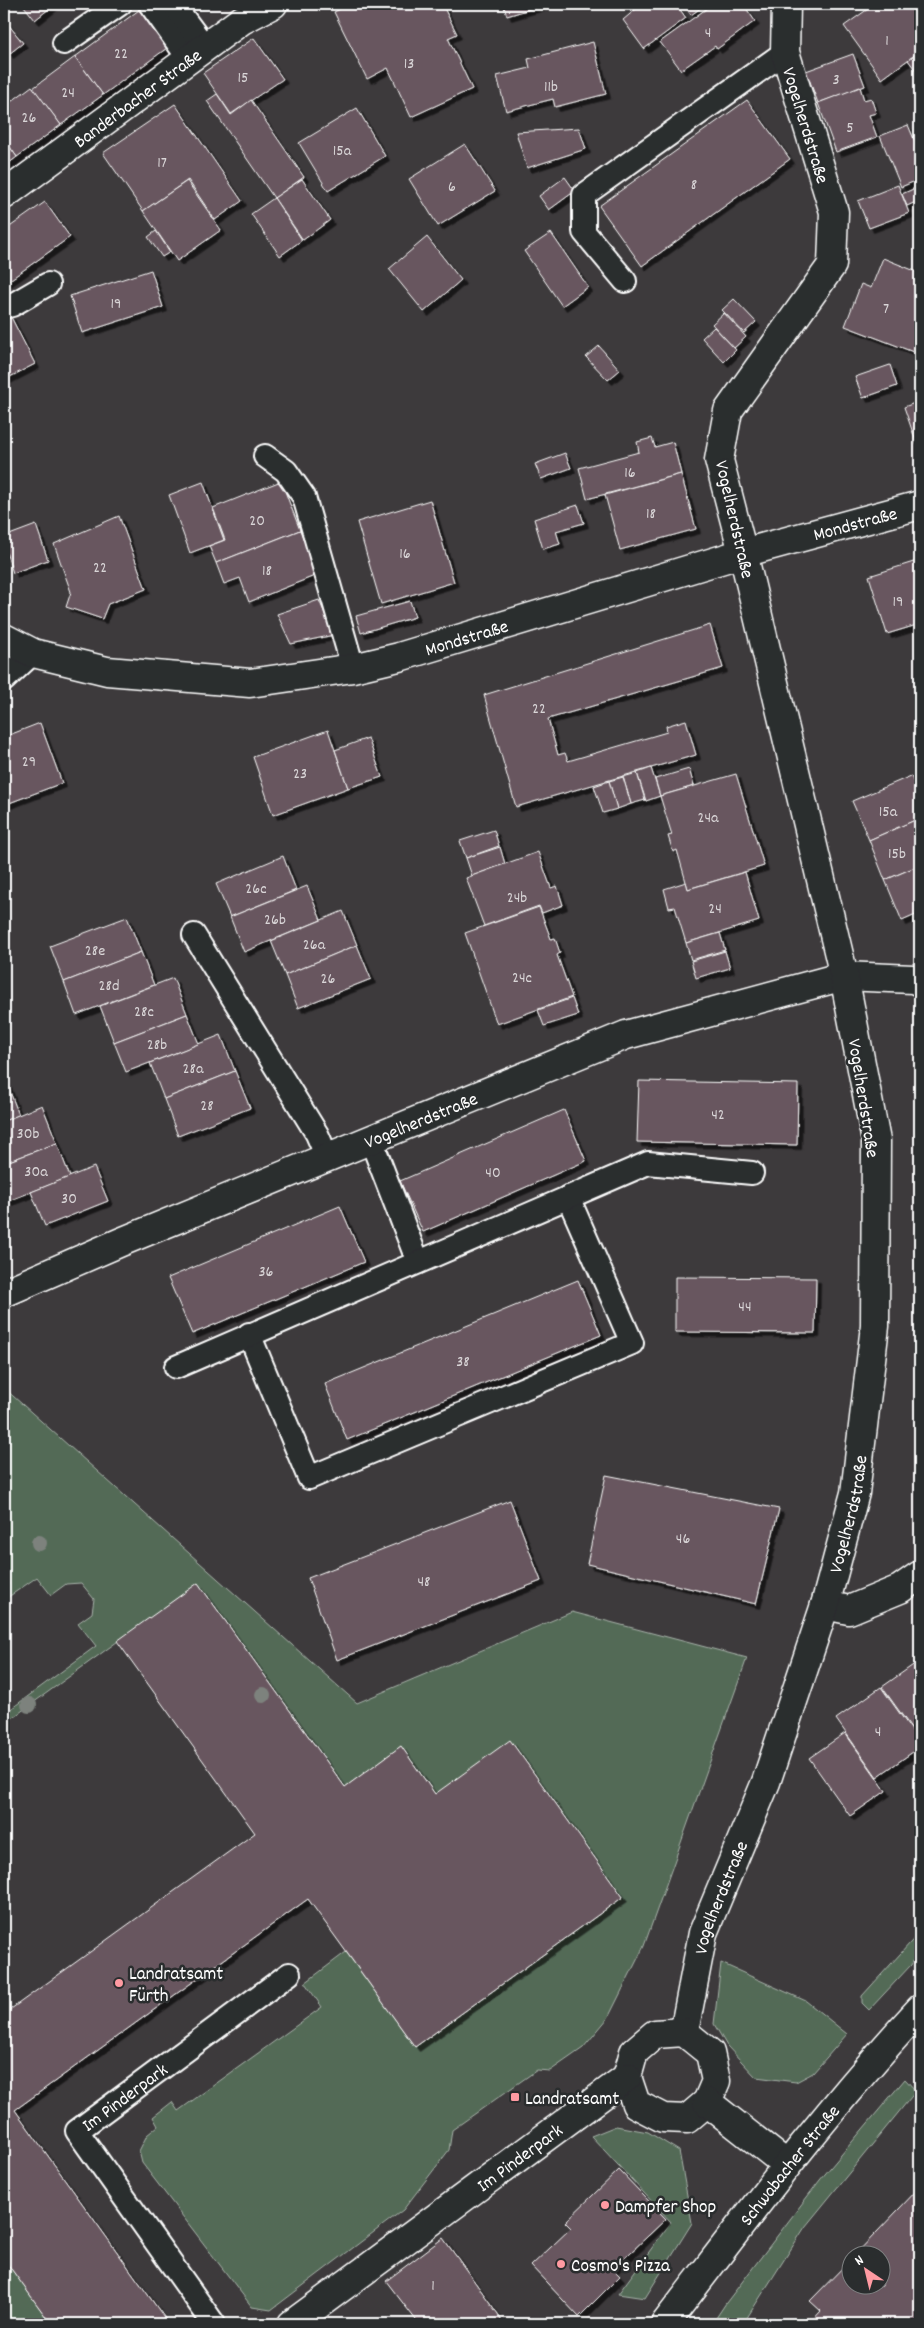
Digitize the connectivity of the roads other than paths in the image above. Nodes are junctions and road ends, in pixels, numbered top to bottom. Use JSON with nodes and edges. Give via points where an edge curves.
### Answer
{"nodes":[{"id":1,"x":120,"y":4,"type":"edge"},
{"id":2,"x":150,"y":4,"type":"edge"},
{"id":3,"x":173,"y":4,"type":"edge"},
{"id":4,"x":273,"y":4,"type":"edge"},
{"id":5,"x":786,"y":4,"type":"edge"},
{"id":6,"x":64,"y":43,"type":"dead end"},
{"id":7,"x":785,"y":52,"type":"junction"},
{"id":8,"x":197,"y":53,"type":"junction"},
{"id":9,"x":4,"y":195,"type":"edge"},
{"id":10,"x":625,"y":281,"type":"dead end"},
{"id":11,"x":48,"y":284,"type":"dead end"},
{"id":12,"x":4,"y":307,"type":"edge"},
{"id":13,"x":265,"y":456,"type":"dead end"},
{"id":14,"x":920,"y":505,"type":"edge"},
{"id":15,"x":743,"y":553,"type":"junction"},
{"id":16,"x":4,"y":638,"type":"edge"},
{"id":17,"x":33,"y":653,"type":"junction"},
{"id":18,"x":353,"y":668,"type":"junction"},
{"id":19,"x":4,"y":680,"type":"edge"},
{"id":20,"x":194,"y":935,"type":"dead end"},
{"id":21,"x":844,"y":976,"type":"junction"},
{"id":22,"x":920,"y":982,"type":"edge"},
{"id":23,"x":370,"y":1140,"type":"junction"},
{"id":24,"x":327,"y":1158,"type":"junction"},
{"id":25,"x":752,"y":1173,"type":"dead end"},
{"id":26,"x":568,"y":1197,"type":"junction"},
{"id":27,"x":418,"y":1262,"type":"junction"},
{"id":28,"x":5,"y":1291,"type":"edge"},
{"id":29,"x":249,"y":1334,"type":"junction"},
{"id":30,"x":176,"y":1367,"type":"dead end"},
{"id":31,"x":920,"y":1576,"type":"edge"},
{"id":32,"x":825,"y":1605,"type":"junction"},
{"id":33,"x":289,"y":1974,"type":"dead end"},
{"id":34,"x":920,"y":2009,"type":"edge"},
{"id":35,"x":684,"y":2032,"type":"junction"},
{"id":36,"x":627,"y":2077,"type":"junction"},
{"id":37,"x":707,"y":2102,"type":"junction"},
{"id":38,"x":787,"y":2165,"type":"junction"},
{"id":39,"x":214,"y":2324,"type":"edge"},
{"id":40,"x":292,"y":2324,"type":"edge"},
{"id":41,"x":665,"y":2324,"type":"edge"}],
"edges":[{"from":1,"to":6,"type":"lane"},
{"from":2,"to":8,"type":"lane"},
{"from":3,"to":8,"type":"lane"},
{"from":4,"to":8,"type":"street","name":"Banderbacher Straße","via":[[242,20]]},
{"from":5,"to":7,"type":"street","name":"Vogelherdstraße"},
{"from":7,"to":10,"type":"lane","via":[[584,195],[584,232]]},
{"from":7,"to":15,"type":"street","name":"Vogelherdstraße","via":[[834,212],[832,265],[728,411],[719,460]]},
{"from":8,"to":9,"type":"street","name":"Banderbacher Straße"},
{"from":11,"to":12,"type":"lane"},
{"from":13,"to":18,"type":"lane","via":[[286,471],[304,497]]},
{"from":14,"to":15,"type":"street","name":"Mondstraße"},
{"from":15,"to":18,"type":"street","name":"Mondstraße"},
{"from":15,"to":21,"type":"street","name":"Vogelherdstraße"},
{"from":16,"to":17,"type":"street","name":"Mondstraße"},
{"from":17,"to":18,"type":"street","name":"Mondstraße","via":[[107,670],[250,682]]},
{"from":17,"to":19,"type":"lane"},
{"from":20,"to":24,"type":"lane","via":[[317,1134]]},
{"from":21,"to":22,"type":"street"},
{"from":21,"to":23,"type":"street","name":"Vogelherdstraße","via":[[626,1035]]},
{"from":21,"to":32,"type":"street","name":"Vogelherdstraße","via":[[876,1141],[875,1326],[855,1493]]},
{"from":23,"to":24,"type":"street","name":"Vogelherdstraße"},
{"from":23,"to":27,"type":"lane"},
{"from":24,"to":28,"type":"street","name":"Vogelherdstraße"},
{"from":25,"to":26,"type":"lane","via":[[648,1163]]},
{"from":26,"to":27,"type":"lane"},
{"from":26,"to":29,"type":"lane","via":[[632,1343],[309,1478]]},
{"from":27,"to":29,"type":"lane"},
{"from":29,"to":30,"type":"lane"},
{"from":31,"to":32,"type":"street","via":[[900,1589],[849,1610]]},
{"from":32,"to":35,"type":"street","name":"Vogelherdstraße","via":[[766,1782],[702,1933]]},
{"from":33,"to":39,"type":"lane","name":"Im Pinderpark","via":[[77,2131]]},
{"from":34,"to":38,"type":"street","name":"Schwabacher Straße"},
{"from":35,"to":36,"type":"street","via":[[656,2034],[634,2052]]},
{"from":35,"to":37,"type":"street","via":[[710,2053],[716,2081]]},
{"from":36,"to":37,"type":"street","via":[[636,2104],[663,2118],[687,2119]]},
{"from":36,"to":40,"type":"street","name":"Im Pinderpark"},
{"from":37,"to":38,"type":"street"},
{"from":38,"to":41,"type":"street","name":"Schwabacher Straße"}]}
